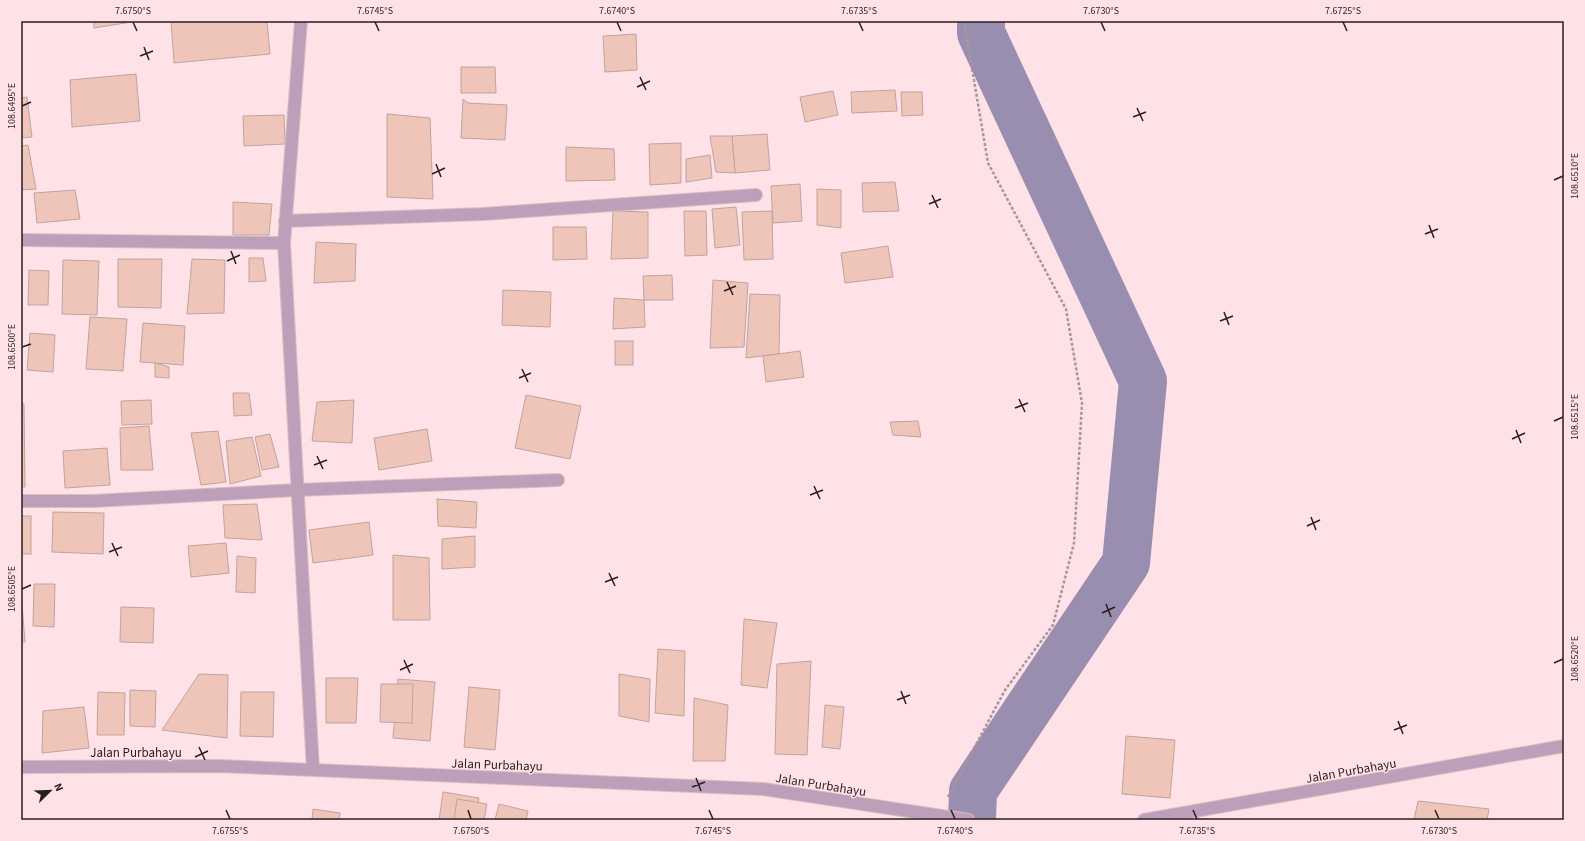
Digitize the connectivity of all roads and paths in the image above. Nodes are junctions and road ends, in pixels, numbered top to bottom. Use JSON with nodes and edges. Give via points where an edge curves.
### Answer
{"nodes":[{"id":1,"x":301,"y":21,"type":"edge"},
{"id":2,"x":964,"y":21,"type":"edge"},
{"id":3,"x":756,"y":195,"type":"dead end"},
{"id":4,"x":285,"y":221,"type":"junction"},
{"id":5,"x":21,"y":240,"type":"edge"},
{"id":6,"x":284,"y":243,"type":"junction"},
{"id":7,"x":558,"y":480,"type":"dead end"},
{"id":8,"x":297,"y":490,"type":"junction"},
{"id":9,"x":21,"y":501,"type":"edge"},
{"id":10,"x":1564,"y":746,"type":"edge"},
{"id":11,"x":21,"y":767,"type":"edge"},
{"id":12,"x":313,"y":770,"type":"junction"},
{"id":13,"x":939,"y":815,"type":"junction"},
{"id":14,"x":968,"y":820,"type":"edge"},
{"id":15,"x":1144,"y":820,"type":"edge"}],
"edges":[{"from":1,"to":4,"type":"street"},
{"from":2,"to":13,"type":"path","via":[[988,163],[1066,309],[1082,403],[1074,543],[1053,625],[1005,690]]},
{"from":3,"to":4,"type":"street","via":[[483,214]]},
{"from":4,"to":6,"type":"street"},
{"from":5,"to":6,"type":"street"},
{"from":6,"to":8,"type":"street"},
{"from":7,"to":8,"type":"street"},
{"from":8,"to":9,"type":"street","via":[[93,501]]},
{"from":8,"to":12,"type":"street"},
{"from":10,"to":15,"type":"street","name":"Jalan Purbahayu"},
{"from":11,"to":12,"type":"street","name":"Jalan Purbahayu","via":[[219,766]]},
{"from":12,"to":13,"type":"street","name":"Jalan Purbahayu","via":[[763,789]]},
{"from":13,"to":14,"type":"street","name":"Jalan Purbahayu"}]}
